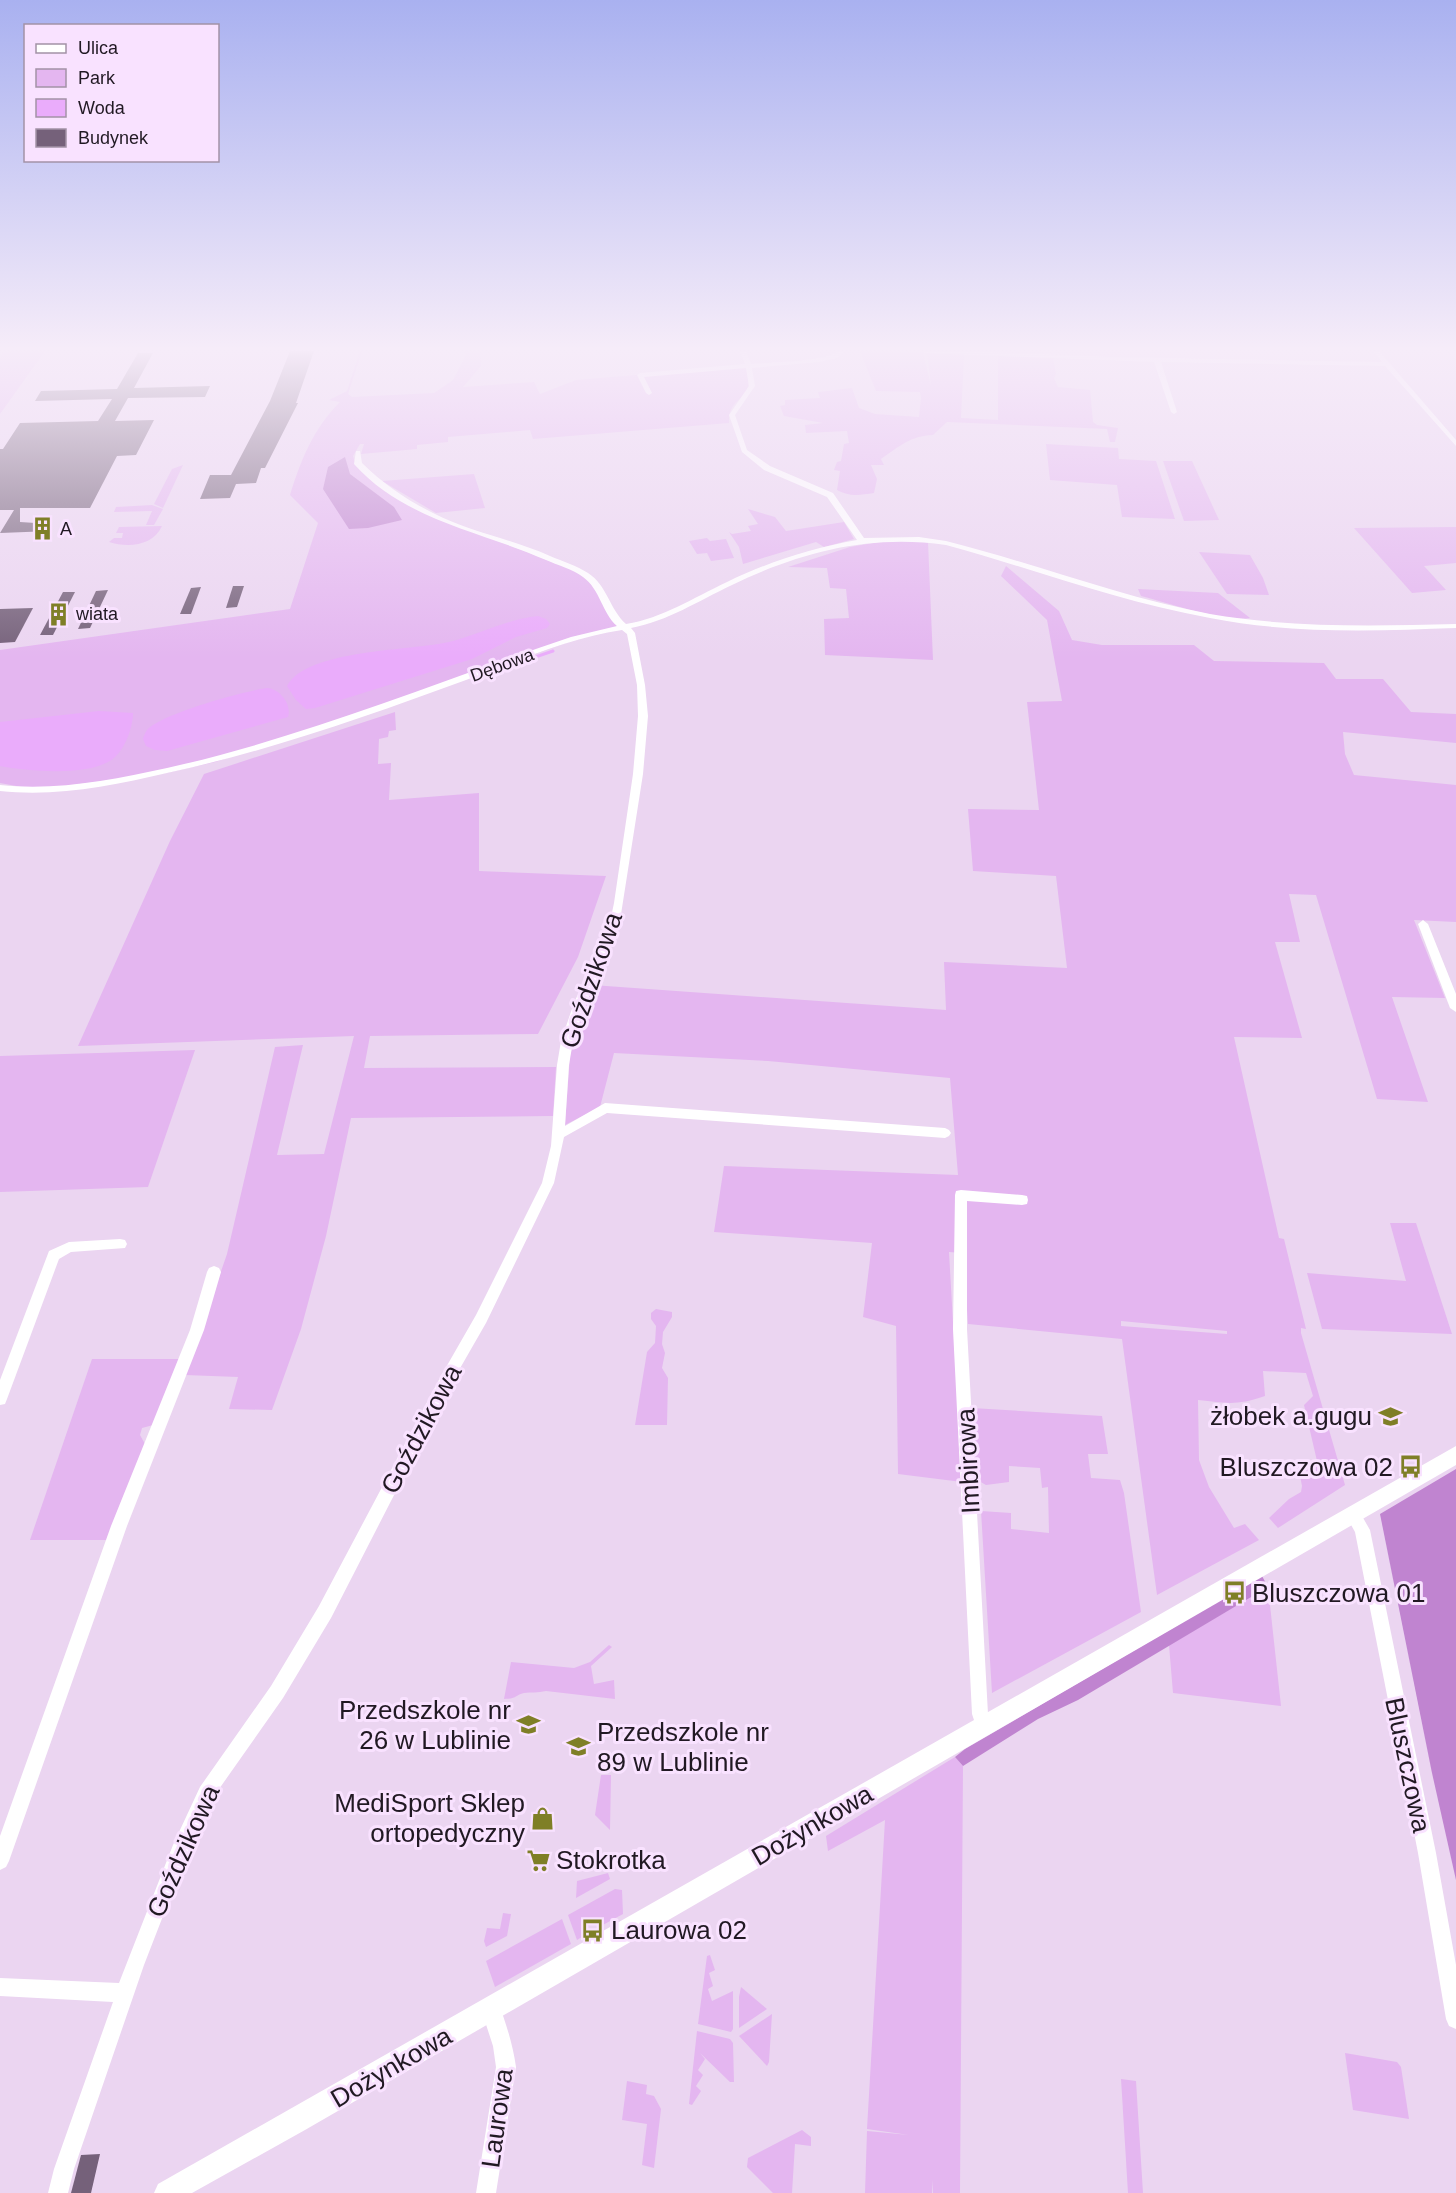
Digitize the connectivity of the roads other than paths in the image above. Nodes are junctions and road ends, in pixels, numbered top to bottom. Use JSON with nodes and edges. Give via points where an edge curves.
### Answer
{"nodes":[{"id":1,"x":358,"y":453,"type":"edge"},
{"id":2,"x":748,"y":453,"type":"edge"},
{"id":3,"x":862,"y":541,"type":"junction"},
{"id":4,"x":1456,"y":626,"type":"edge"},
{"id":5,"x":624,"y":628,"type":"junction"},
{"id":6,"x":0,"y":788,"type":"edge"},
{"id":7,"x":1423,"y":924,"type":"dead end"},
{"id":8,"x":1456,"y":1008,"type":"edge"},
{"id":9,"x":945,"y":1133,"type":"dead end"},
{"id":10,"x":558,"y":1134,"type":"junction"},
{"id":11,"x":1022,"y":1200,"type":"dead end"},
{"id":12,"x":120,"y":1245,"type":"dead end"},
{"id":13,"x":214,"y":1272,"type":"dead end"},
{"id":14,"x":0,"y":1399,"type":"edge"},
{"id":15,"x":1456,"y":1455,"type":"edge"},
{"id":16,"x":1353,"y":1514,"type":"junction"},
{"id":17,"x":984,"y":1726,"type":"junction"},
{"id":18,"x":0,"y":1862,"type":"edge"},
{"id":19,"x":0,"y":1987,"type":"edge"},
{"id":20,"x":125,"y":1993,"type":"junction"},
{"id":21,"x":491,"y":2009,"type":"junction"},
{"id":22,"x":1456,"y":2019,"type":"edge"},
{"id":23,"x":58,"y":2193,"type":"edge"},
{"id":24,"x":167,"y":2193,"type":"edge"},
{"id":25,"x":486,"y":2193,"type":"edge"}],
"edges":[{"from":1,"to":5,"type":"street","name":"Goździkowa","via":[[358,464],[372,478],[431,515],[524,547],[586,575]]},
{"from":2,"to":3,"type":"street","via":[[767,468],[830,495]]},
{"from":3,"to":4,"type":"street","name":"Dębowa","via":[[919,538],[954,545],[1169,607],[1245,622],[1313,628]]},
{"from":3,"to":5,"type":"street","name":"Dębowa","via":[[770,567],[659,618]]},
{"from":5,"to":6,"type":"street","name":"Dębowa","via":[[581,637],[320,730],[218,759],[78,787]]},
{"from":5,"to":10,"type":"street","name":"Goździkowa","via":[[634,641],[641,685],[643,716],[636,783],[614,927],[567,1041]]},
{"from":7,"to":8,"type":"street"},
{"from":9,"to":10,"type":"street","via":[[605,1108]]},
{"from":10,"to":20,"type":"street","name":"Goździkowa","via":[[550,1174],[532,1216],[325,1612],[277,1692],[206,1793]]},
{"from":11,"to":17,"type":"street","name":"Imbirowa","via":[[961,1195],[960,1329],[980,1714]]},
{"from":12,"to":14,"type":"street","via":[[69,1247],[54,1255]]},
{"from":13,"to":18,"type":"street","via":[[197,1330],[118,1526]]},
{"from":15,"to":16,"type":"street","name":"Dożynkowa"},
{"from":16,"to":17,"type":"street","name":"Dożynkowa"},
{"from":16,"to":22,"type":"street","name":"Bluszczowa","via":[[1362,1530]]},
{"from":17,"to":21,"type":"street","name":"Dożynkowa"},
{"from":19,"to":20,"type":"street"},
{"from":20,"to":23,"type":"street","name":"Goździkowa"},
{"from":21,"to":24,"type":"street","name":"Dożynkowa"},
{"from":21,"to":25,"type":"street","name":"Laurowa","via":[[506,2067]]}]}
